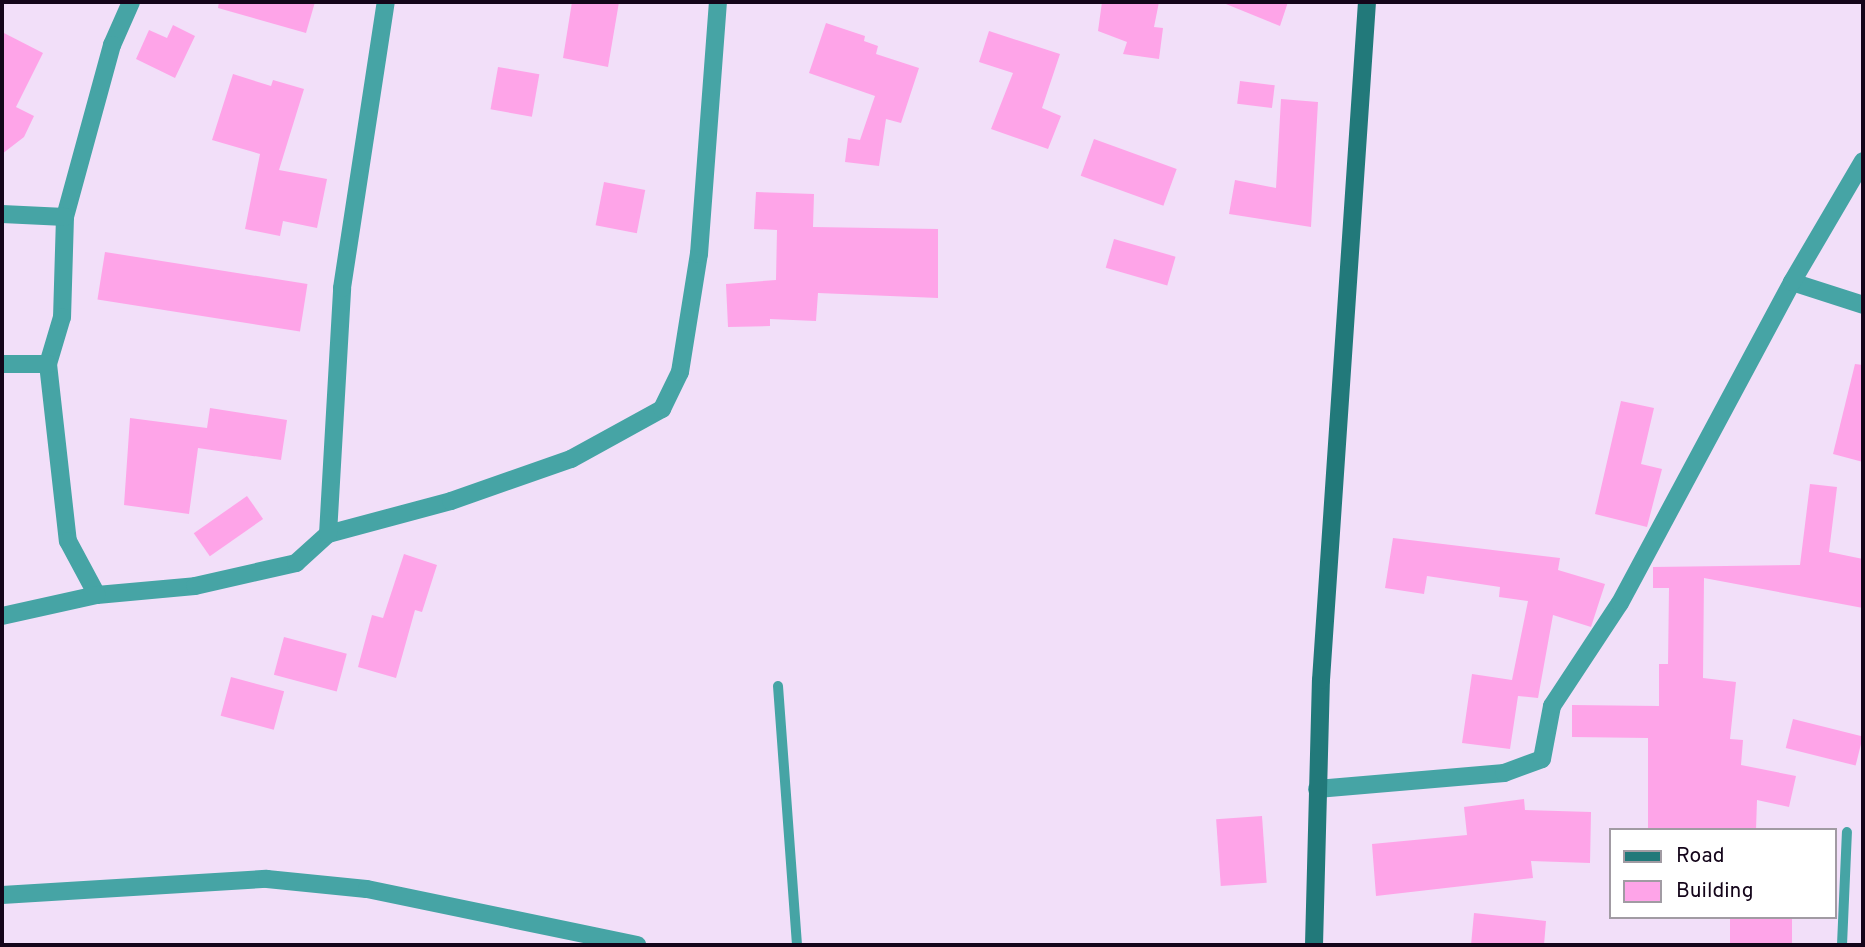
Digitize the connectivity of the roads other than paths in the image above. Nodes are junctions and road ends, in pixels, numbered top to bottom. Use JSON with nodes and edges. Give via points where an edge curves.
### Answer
{"nodes":[{"id":1,"x":131,"y":2,"type":"edge"},
{"id":2,"x":386,"y":2,"type":"edge"},
{"id":3,"x":718,"y":2,"type":"edge"},
{"id":4,"x":1367,"y":2,"type":"edge"},
{"id":5,"x":1863,"y":161,"type":"edge"},
{"id":6,"x":2,"y":214,"type":"edge"},
{"id":7,"x":65,"y":217,"type":"junction"},
{"id":8,"x":1792,"y":282,"type":"junction"},
{"id":9,"x":1863,"y":306,"type":"edge"},
{"id":10,"x":2,"y":364,"type":"edge"},
{"id":11,"x":48,"y":364,"type":"junction"},
{"id":12,"x":328,"y":534,"type":"junction"},
{"id":13,"x":97,"y":595,"type":"junction"},
{"id":14,"x":2,"y":616,"type":"edge"},
{"id":15,"x":778,"y":686,"type":"dead end"},
{"id":16,"x":1317,"y":789,"type":"junction"},
{"id":17,"x":1847,"y":832,"type":"dead end"},
{"id":18,"x":2,"y":895,"type":"edge"},
{"id":19,"x":637,"y":945,"type":"edge"},
{"id":20,"x":797,"y":945,"type":"edge"},
{"id":21,"x":1314,"y":945,"type":"edge"},
{"id":22,"x":1842,"y":945,"type":"edge"}],
"edges":[{"from":1,"to":7,"type":"street","via":[[113,45]]},
{"from":2,"to":12,"type":"street","via":[[342,288]]},
{"from":3,"to":12,"type":"street","via":[[699,254],[680,372],[662,409],[570,459],[451,501]]},
{"from":4,"to":16,"type":"street"},
{"from":5,"to":8,"type":"street"},
{"from":6,"to":7,"type":"street"},
{"from":7,"to":11,"type":"street","via":[[62,317]]},
{"from":8,"to":9,"type":"street"},
{"from":8,"to":16,"type":"street","via":[[1620,603],[1552,706],[1542,759],[1504,773]]},
{"from":10,"to":11,"type":"street"},
{"from":11,"to":13,"type":"street","via":[[68,541]]},
{"from":12,"to":13,"type":"street","via":[[296,563],[195,586]]},
{"from":13,"to":14,"type":"street"},
{"from":15,"to":20,"type":"lane"},
{"from":16,"to":21,"type":"street"},
{"from":17,"to":22,"type":"lane"},
{"from":18,"to":19,"type":"street","via":[[267,879],[367,889]]}]}
